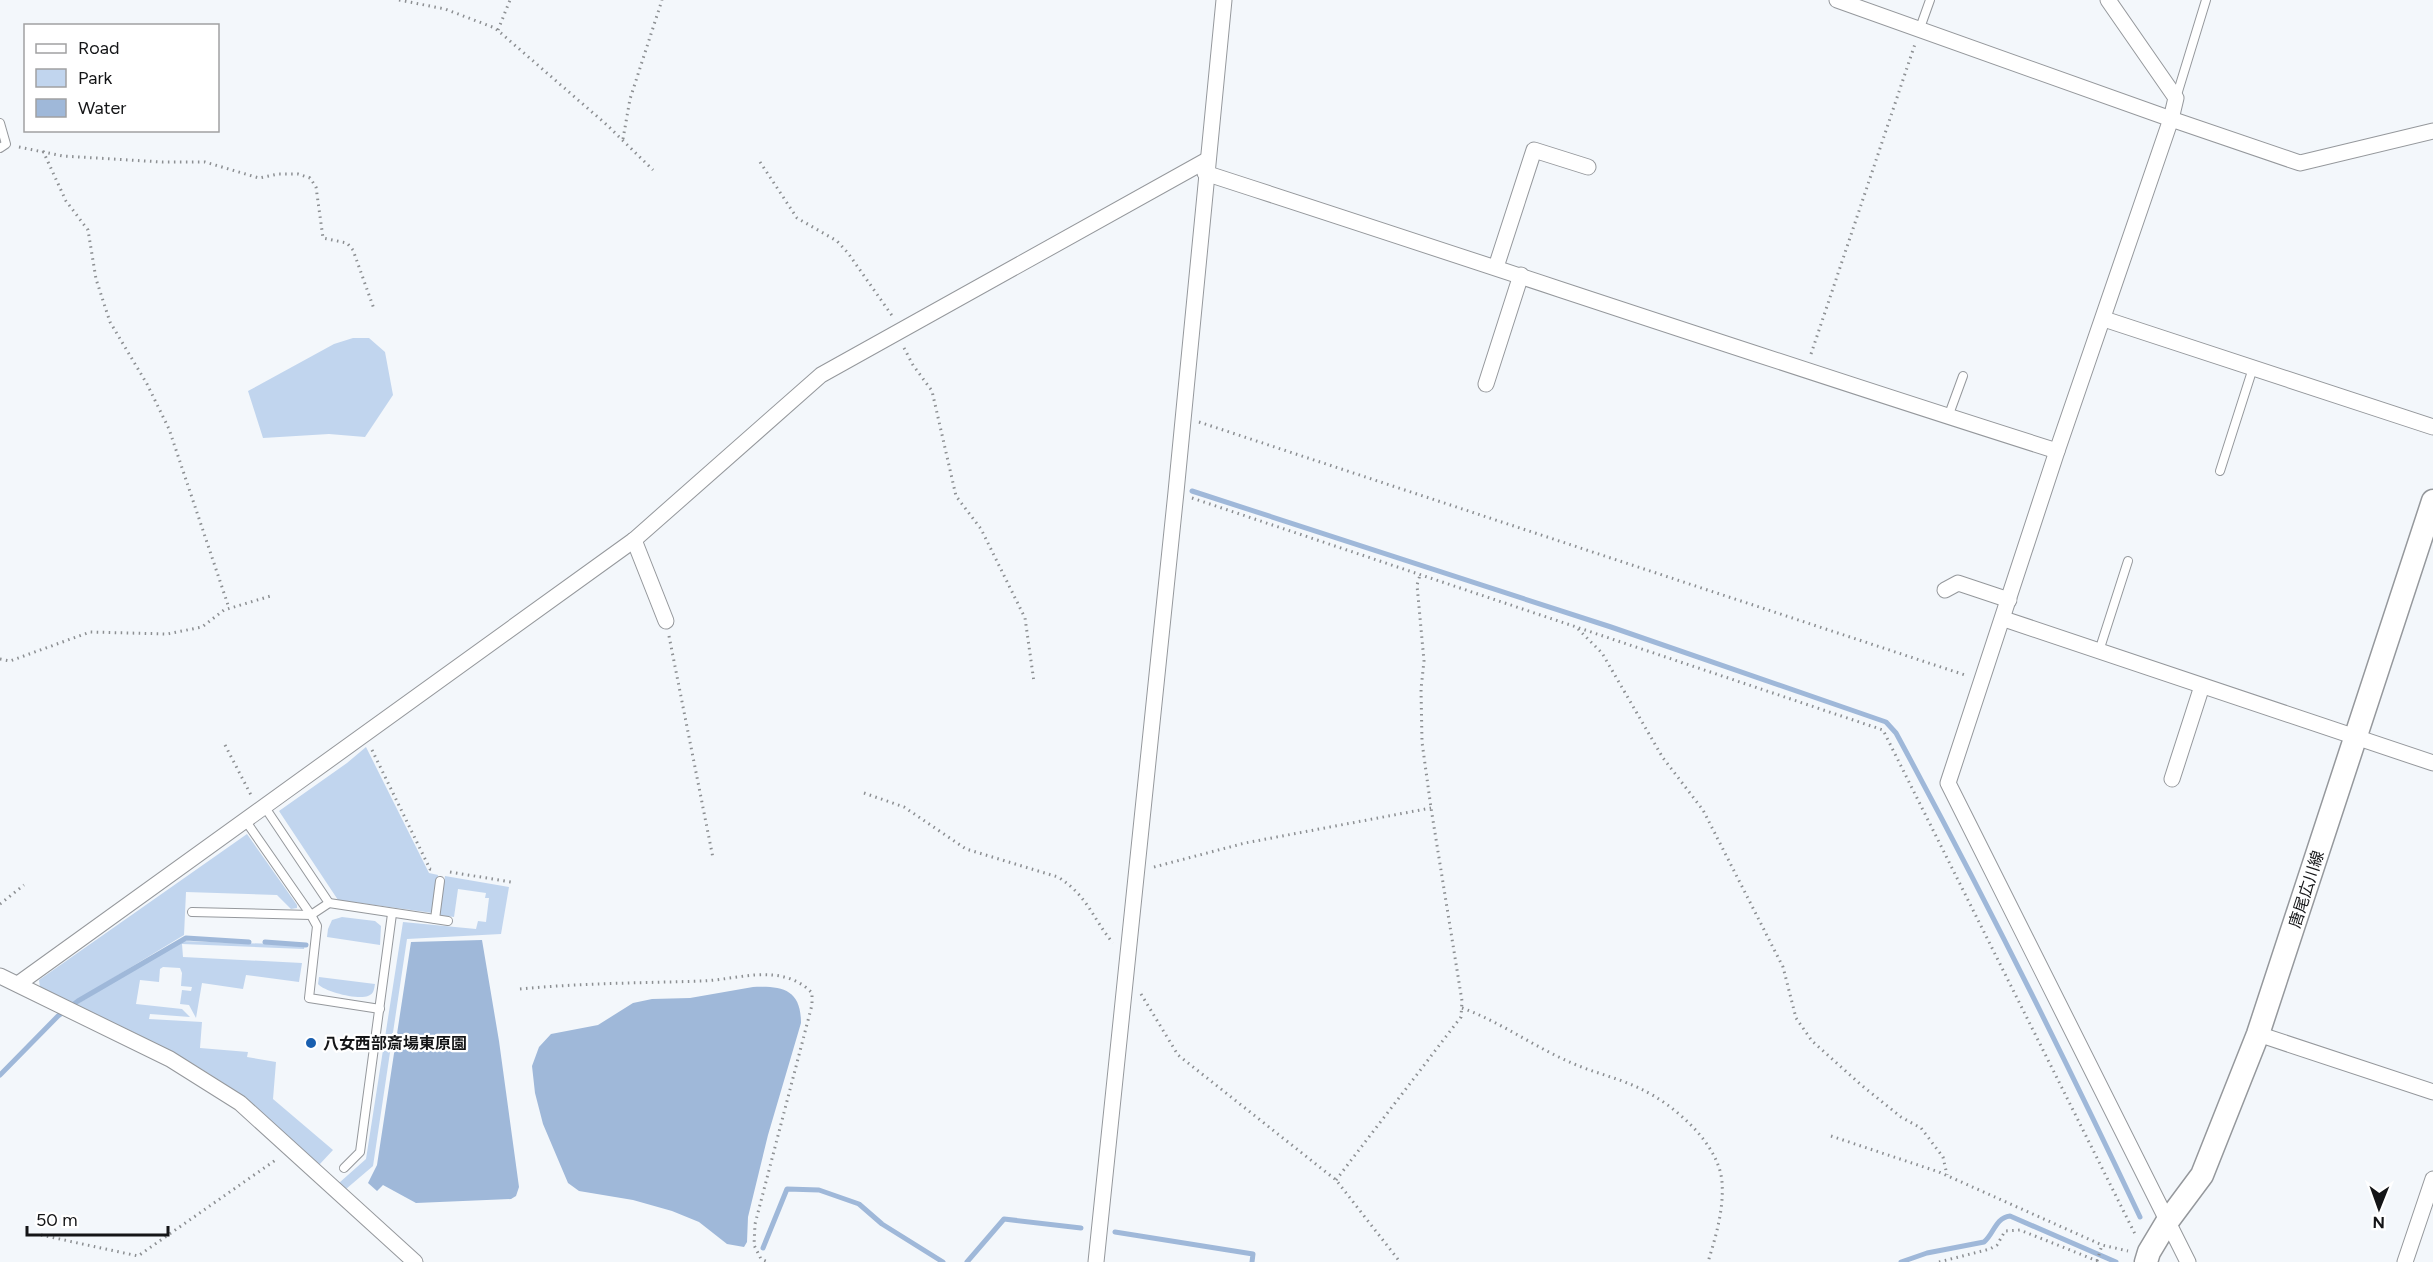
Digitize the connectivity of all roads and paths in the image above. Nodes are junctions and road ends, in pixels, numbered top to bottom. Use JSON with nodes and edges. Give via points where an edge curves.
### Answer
{"nodes":[{"id":1,"x":399,"y":0,"type":"edge"},
{"id":2,"x":510,"y":0,"type":"edge"},
{"id":3,"x":662,"y":0,"type":"edge"},
{"id":4,"x":1224,"y":0,"type":"edge"},
{"id":5,"x":1837,"y":0,"type":"edge"},
{"id":6,"x":1929,"y":0,"type":"edge"},
{"id":7,"x":2108,"y":0,"type":"edge"},
{"id":8,"x":2206,"y":0,"type":"edge"},
{"id":9,"x":1920,"y":28,"type":"junction"},
{"id":10,"x":498,"y":30,"type":"junction"},
{"id":11,"x":2176,"y":98,"type":"junction"},
{"id":12,"x":2171,"y":119,"type":"junction"},
{"id":13,"x":0,"y":123,"type":"edge"},
{"id":14,"x":2433,"y":132,"type":"edge"},
{"id":15,"x":623,"y":140,"type":"junction"},
{"id":16,"x":3,"y":146,"type":"edge"},
{"id":17,"x":43,"y":152,"type":"junction"},
{"id":18,"x":760,"y":162,"type":"dead end"},
{"id":19,"x":1206,"y":166,"type":"junction"},
{"id":20,"x":1588,"y":167,"type":"dead end"},
{"id":21,"x":653,"y":170,"type":"dead end"},
{"id":22,"x":1496,"y":267,"type":"junction"},
{"id":23,"x":1521,"y":275,"type":"junction"},
{"id":24,"x":374,"y":309,"type":"dead end"},
{"id":25,"x":2103,"y":319,"type":"junction"},
{"id":26,"x":900,"y":332,"type":"junction"},
{"id":27,"x":2253,"y":368,"type":"junction"},
{"id":28,"x":1805,"y":371,"type":"junction"},
{"id":29,"x":1963,"y":376,"type":"dead end"},
{"id":30,"x":1486,"y":384,"type":"dead end"},
{"id":31,"x":1183,"y":417,"type":"junction"},
{"id":32,"x":1948,"y":417,"type":"junction"},
{"id":33,"x":2433,"y":427,"type":"edge"},
{"id":34,"x":2057,"y":451,"type":"junction"},
{"id":35,"x":2220,"y":471,"type":"dead end"},
{"id":36,"x":1176,"y":492,"type":"junction"},
{"id":37,"x":2433,"y":501,"type":"edge"},
{"id":38,"x":634,"y":540,"type":"junction"},
{"id":39,"x":2128,"y":561,"type":"dead end"},
{"id":40,"x":1420,"y":574,"type":"junction"},
{"id":41,"x":1945,"y":590,"type":"dead end"},
{"id":42,"x":274,"y":595,"type":"dead end"},
{"id":43,"x":2009,"y":600,"type":"junction"},
{"id":44,"x":229,"y":608,"type":"junction"},
{"id":45,"x":2004,"y":619,"type":"junction"},
{"id":46,"x":666,"y":621,"type":"joint"},
{"id":47,"x":1577,"y":627,"type":"junction"},
{"id":48,"x":2098,"y":651,"type":"junction"},
{"id":49,"x":0,"y":659,"type":"edge"},
{"id":50,"x":1983,"y":681,"type":"junction"},
{"id":51,"x":1034,"y":682,"type":"dead end"},
{"id":52,"x":2202,"y":686,"type":"junction"},
{"id":53,"x":364,"y":735,"type":"junction"},
{"id":54,"x":2356,"y":738,"type":"junction"},
{"id":55,"x":225,"y":746,"type":"dead end"},
{"id":56,"x":2433,"y":763,"type":"edge"},
{"id":57,"x":2172,"y":779,"type":"dead end"},
{"id":58,"x":864,"y":793,"type":"dead end"},
{"id":59,"x":261,"y":808,"type":"junction"},
{"id":60,"x":1431,"y":808,"type":"junction"},
{"id":61,"x":245,"y":820,"type":"junction"},
{"id":62,"x":713,"y":858,"type":"dead end"},
{"id":63,"x":1136,"y":870,"type":"junction"},
{"id":64,"x":440,"y":880,"type":"dead end"},
{"id":65,"x":511,"y":882,"type":"dead end"},
{"id":66,"x":24,"y":885,"type":"dead end"},
{"id":67,"x":329,"y":903,"type":"junction"},
{"id":68,"x":0,"y":904,"type":"edge"},
{"id":69,"x":192,"y":912,"type":"dead end"},
{"id":70,"x":393,"y":914,"type":"junction"},
{"id":71,"x":311,"y":915,"type":"junction"},
{"id":72,"x":435,"y":919,"type":"junction"},
{"id":73,"x":448,"y":921,"type":"dead end"},
{"id":74,"x":1128,"y":954,"type":"junction"},
{"id":75,"x":1125,"y":974,"type":"junction"},
{"id":76,"x":0,"y":976,"type":"edge"},
{"id":77,"x":18,"y":984,"type":"junction"},
{"id":78,"x":520,"y":989,"type":"dead end"},
{"id":79,"x":1462,"y":1008,"type":"junction"},
{"id":80,"x":380,"y":1009,"type":"junction"},
{"id":81,"x":2258,"y":1034,"type":"junction"},
{"id":82,"x":2433,"y":1092,"type":"edge"},
{"id":83,"x":1831,"y":1136,"type":"dead end"},
{"id":84,"x":291,"y":1150,"type":"junction"},
{"id":85,"x":344,"y":1168,"type":"dead end"},
{"id":86,"x":1947,"y":1175,"type":"junction"},
{"id":87,"x":2433,"y":1179,"type":"edge"},
{"id":88,"x":1336,"y":1180,"type":"junction"},
{"id":89,"x":2167,"y":1222,"type":"junction"},
{"id":90,"x":41,"y":1235,"type":"dead end"},
{"id":91,"x":2102,"y":1245,"type":"junction"},
{"id":92,"x":2148,"y":1256,"type":"edge"},
{"id":93,"x":2099,"y":1261,"type":"edge"},
{"id":94,"x":415,"y":1262,"type":"edge"},
{"id":95,"x":768,"y":1262,"type":"edge"},
{"id":96,"x":1096,"y":1262,"type":"edge"},
{"id":97,"x":1400,"y":1262,"type":"edge"},
{"id":98,"x":1708,"y":1262,"type":"edge"},
{"id":99,"x":1939,"y":1262,"type":"edge"},
{"id":100,"x":2188,"y":1262,"type":"edge"},
{"id":101,"x":2406,"y":1262,"type":"edge"}],
"edges":[{"from":1,"to":10,"type":"path","via":[[445,9]]},
{"from":2,"to":10,"type":"path"},
{"from":3,"to":15,"type":"path","via":[[630,99]]},
{"from":4,"to":19,"type":"street"},
{"from":5,"to":9,"type":"street"},
{"from":6,"to":9,"type":"lane"},
{"from":7,"to":11,"type":"street"},
{"from":8,"to":11,"type":"lane"},
{"from":9,"to":12,"type":"street"},
{"from":9,"to":28,"type":"path"},
{"from":10,"to":15,"type":"path"},
{"from":11,"to":12,"type":"street"},
{"from":12,"to":14,"type":"street","via":[[2300,163]]},
{"from":12,"to":25,"type":"street"},
{"from":13,"to":16,"type":"lane"},
{"from":15,"to":21,"type":"path"},
{"from":16,"to":17,"type":"path"},
{"from":17,"to":24,"type":"path","via":[[206,162],[259,178],[298,174],[310,178],[316,187],[323,238],[347,243]]},
{"from":17,"to":44,"type":"path","via":[[66,201],[88,230],[96,279],[110,322],[169,429]]},
{"from":18,"to":26,"type":"path","via":[[797,218],[837,241],[848,253]]},
{"from":19,"to":22,"type":"street"},
{"from":19,"to":26,"type":"street"},
{"from":19,"to":31,"type":"street"},
{"from":20,"to":22,"type":"street","via":[[1534,150]]},
{"from":22,"to":23,"type":"street"},
{"from":23,"to":28,"type":"street"},
{"from":23,"to":30,"type":"street"},
{"from":25,"to":27,"type":"street"},
{"from":25,"to":34,"type":"street"},
{"from":26,"to":38,"type":"street","via":[[821,375]]},
{"from":26,"to":51,"type":"path","via":[[912,365],[932,391],[956,496],[981,529],[1025,618]]},
{"from":27,"to":33,"type":"street"},
{"from":27,"to":35,"type":"lane"},
{"from":28,"to":32,"type":"street"},
{"from":29,"to":32,"type":"lane"},
{"from":31,"to":36,"type":"street"},
{"from":31,"to":50,"type":"path"},
{"from":32,"to":34,"type":"street"},
{"from":34,"to":43,"type":"street"},
{"from":36,"to":40,"type":"path"},
{"from":36,"to":63,"type":"street"},
{"from":37,"to":54,"type":"main road","name":"唐尾広川線"},
{"from":38,"to":46,"type":"street"},
{"from":38,"to":53,"type":"street"},
{"from":39,"to":48,"type":"lane"},
{"from":40,"to":47,"type":"path"},
{"from":40,"to":60,"type":"path","via":[[1417,585],[1424,661],[1420,712]]},
{"from":41,"to":43,"type":"street","via":[[1958,583]]},
{"from":42,"to":44,"type":"path"},
{"from":43,"to":45,"type":"street"},
{"from":44,"to":49,"type":"path","via":[[202,627],[167,634],[90,632],[10,661]]},
{"from":45,"to":48,"type":"street"},
{"from":45,"to":50,"type":"street"},
{"from":46,"to":62,"type":"path"},
{"from":47,"to":86,"type":"path","via":[[1602,653],[1663,758],[1703,810],[1784,967],[1796,1018],[1812,1041],[1860,1084],[1921,1128],[1943,1157]]},
{"from":47,"to":92,"type":"path","via":[[1883,730]]},
{"from":48,"to":52,"type":"street"},
{"from":50,"to":89,"type":"street","via":[[1948,783]]},
{"from":52,"to":54,"type":"street"},
{"from":52,"to":57,"type":"street"},
{"from":53,"to":59,"type":"street"},
{"from":53,"to":65,"type":"path","via":[[430,869]]},
{"from":54,"to":56,"type":"street"},
{"from":54,"to":81,"type":"main road","name":"唐尾広川線"},
{"from":55,"to":59,"type":"path"},
{"from":58,"to":74,"type":"path","via":[[904,807],[966,849],[1058,877],[1085,899],[1112,942]]},
{"from":59,"to":61,"type":"street"},
{"from":59,"to":67,"type":"lane"},
{"from":60,"to":63,"type":"path","via":[[1245,843]]},
{"from":60,"to":79,"type":"path"},
{"from":61,"to":71,"type":"lane"},
{"from":61,"to":77,"type":"street"},
{"from":63,"to":74,"type":"street"},
{"from":64,"to":72,"type":"lane"},
{"from":66,"to":68,"type":"path"},
{"from":67,"to":70,"type":"lane"},
{"from":67,"to":71,"type":"lane"},
{"from":69,"to":71,"type":"lane"},
{"from":70,"to":72,"type":"lane"},
{"from":70,"to":80,"type":"lane"},
{"from":71,"to":80,"type":"lane","via":[[317,926],[309,998]]},
{"from":72,"to":73,"type":"lane"},
{"from":74,"to":75,"type":"street"},
{"from":75,"to":88,"type":"path","via":[[1178,1055]]},
{"from":75,"to":96,"type":"street"},
{"from":76,"to":77,"type":"street"},
{"from":77,"to":84,"type":"street","via":[[170,1059],[240,1103]]},
{"from":78,"to":95,"type":"path","via":[[724,980],[770,974],[805,985],[812,993],[812,1005],[755,1224],[754,1245],[761,1259]]},
{"from":79,"to":88,"type":"path","via":[[1461,1017]]},
{"from":79,"to":98,"type":"path","via":[[1571,1063],[1641,1089],[1692,1125],[1710,1149],[1722,1179],[1722,1208]]},
{"from":80,"to":85,"type":"lane","via":[[360,1152]]},
{"from":81,"to":82,"type":"street"},
{"from":81,"to":89,"type":"main road","name":"唐尾広川線","via":[[2202,1175]]},
{"from":83,"to":86,"type":"path"},
{"from":84,"to":90,"type":"path","via":[[138,1256]]},
{"from":84,"to":94,"type":"street"},
{"from":86,"to":91,"type":"path"},
{"from":87,"to":101,"type":"street"},
{"from":88,"to":97,"type":"path"},
{"from":89,"to":92,"type":"main road","name":"唐尾広川線"},
{"from":89,"to":100,"type":"street"},
{"from":91,"to":92,"type":"path"},
{"from":91,"to":93,"type":"path"},
{"from":93,"to":99,"type":"path","via":[[2013,1229],[2005,1231],[1990,1249]]}]}
